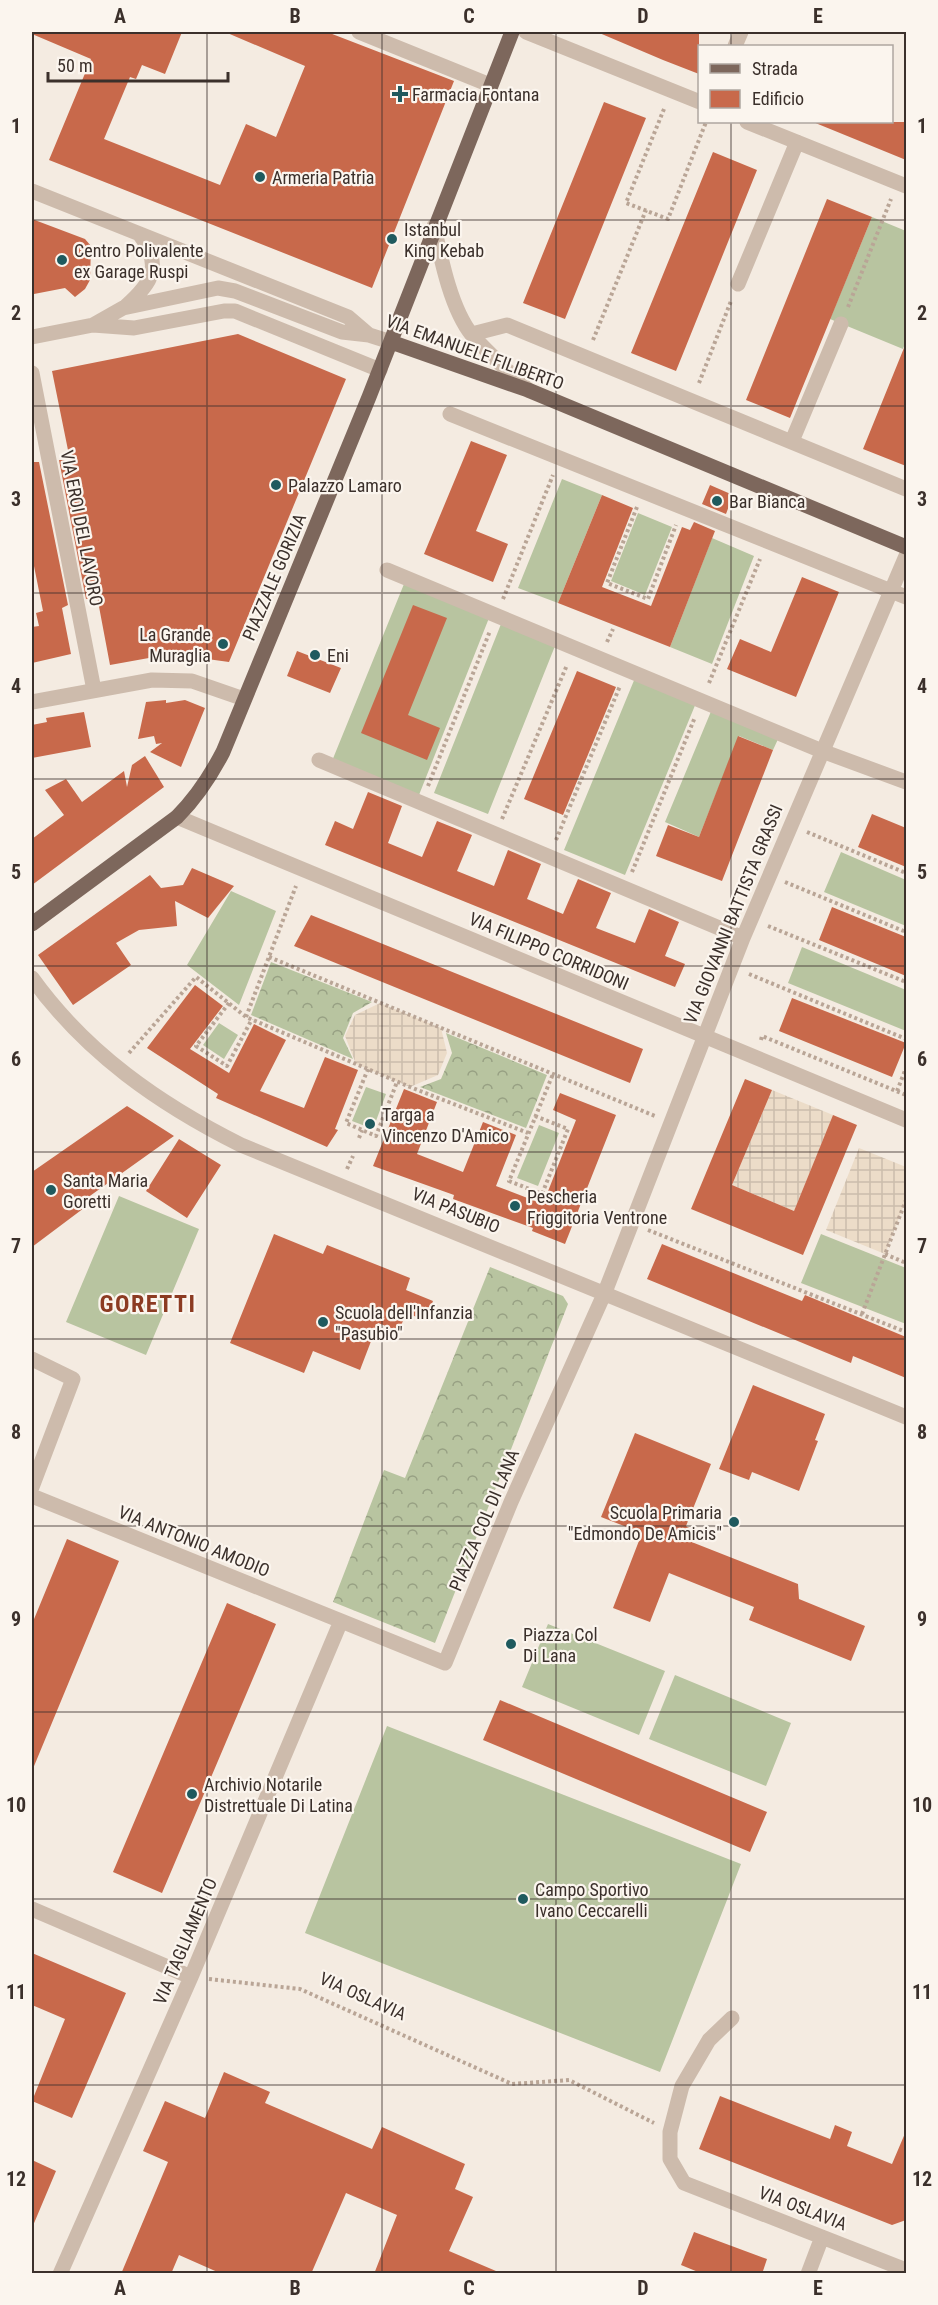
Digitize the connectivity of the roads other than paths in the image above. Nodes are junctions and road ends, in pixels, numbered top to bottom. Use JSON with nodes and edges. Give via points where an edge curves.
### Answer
{"nodes":[{"id":1,"x":359,"y":32,"type":"edge"},
{"id":2,"x":512,"y":32,"type":"edge"},
{"id":3,"x":526,"y":32,"type":"edge"},
{"id":4,"x":490,"y":85,"type":"junction"},
{"id":5,"x":698,"y":102,"type":"edge"},
{"id":6,"x":750,"y":123,"type":"edge"},
{"id":7,"x":797,"y":142,"type":"junction"},
{"id":8,"x":902,"y":184,"type":"edge"},
{"id":9,"x":32,"y":191,"type":"edge"},
{"id":10,"x":434,"y":226,"type":"junction"},
{"id":11,"x":140,"y":235,"type":"junction"},
{"id":12,"x":738,"y":284,"type":"road end"},
{"id":13,"x":123,"y":308,"type":"junction"},
{"id":14,"x":841,"y":324,"type":"road end"},
{"id":15,"x":93,"y":325,"type":"junction"},
{"id":16,"x":472,"y":334,"type":"junction"},
{"id":17,"x":369,"y":335,"type":"junction"},
{"id":18,"x":32,"y":337,"type":"edge"},
{"id":19,"x":391,"y":342,"type":"junction"},
{"id":20,"x":380,"y":370,"type":"junction"},
{"id":21,"x":32,"y":373,"type":"edge"},
{"id":22,"x":528,"y":390,"type":"junction"},
{"id":23,"x":450,"y":414,"type":"dead end"},
{"id":24,"x":792,"y":441,"type":"junction"},
{"id":25,"x":906,"y":489,"type":"edge"},
{"id":26,"x":906,"y":547,"type":"edge"},
{"id":27,"x":906,"y":555,"type":"edge"},
{"id":28,"x":387,"y":570,"type":"dead end"},
{"id":29,"x":891,"y":591,"type":"junction"},
{"id":30,"x":906,"y":597,"type":"edge"},
{"id":31,"x":94,"y":690,"type":"junction"},
{"id":32,"x":244,"y":699,"type":"junction"},
{"id":33,"x":32,"y":702,"type":"edge"},
{"id":34,"x":822,"y":751,"type":"junction"},
{"id":35,"x":320,"y":760,"type":"dead end"},
{"id":36,"x":906,"y":782,"type":"edge"},
{"id":37,"x":177,"y":817,"type":"junction"},
{"id":38,"x":32,"y":924,"type":"edge"},
{"id":39,"x":743,"y":938,"type":"junction"},
{"id":40,"x":32,"y":978,"type":"edge"},
{"id":41,"x":703,"y":1037,"type":"junction"},
{"id":42,"x":906,"y":1120,"type":"edge"},
{"id":43,"x":605,"y":1292,"type":"junction"},
{"id":44,"x":32,"y":1359,"type":"edge"},
{"id":45,"x":906,"y":1417,"type":"edge"},
{"id":46,"x":32,"y":1487,"type":"edge"},
{"id":47,"x":32,"y":1496,"type":"edge"},
{"id":48,"x":341,"y":1622,"type":"junction"},
{"id":49,"x":32,"y":1909,"type":"edge"},
{"id":50,"x":191,"y":1977,"type":"junction"},
{"id":51,"x":732,"y":2018,"type":"dead end"},
{"id":52,"x":822,"y":2237,"type":"junction"},
{"id":53,"x":906,"y":2270,"type":"edge"},
{"id":54,"x":60,"y":2274,"type":"edge"},
{"id":55,"x":808,"y":2274,"type":"edge"}],
"edges":[{"from":1,"to":4,"type":"street"},
{"from":2,"to":4,"type":"main road","name":"PIAZZALE GORIZIA"},
{"from":3,"to":5,"type":"street"},
{"from":4,"to":10,"type":"main road","name":"PIAZZALE GORIZIA"},
{"from":6,"to":7,"type":"street"},
{"from":7,"to":8,"type":"street"},
{"from":7,"to":12,"type":"street"},
{"from":9,"to":11,"type":"street","name":"VIA EMANUELE FILIBERTO"},
{"from":10,"to":16,"type":"street","via":[[443,270]]},
{"from":10,"to":19,"type":"main road","name":"PIAZZALE GORIZIA"},
{"from":11,"to":13,"type":"street","via":[[153,259],[152,276],[143,291]]},
{"from":11,"to":17,"type":"street","name":"VIA EMANUELE FILIBERTO","via":[[348,317]]},
{"from":13,"to":15,"type":"street"},
{"from":13,"to":17,"type":"street","via":[[218,288],[342,332]]},
{"from":14,"to":24,"type":"street"},
{"from":15,"to":18,"type":"street"},
{"from":15,"to":20,"type":"street","via":[[134,328],[235,311]]},
{"from":16,"to":22,"type":"street"},
{"from":16,"to":24,"type":"street","name":"VIA EMANUELE FILIBERTO","via":[[507,325]]},
{"from":17,"to":19,"type":"street","name":"VIA EMANUELE FILIBERTO"},
{"from":19,"to":20,"type":"main road","name":"PIAZZALE GORIZIA"},
{"from":19,"to":22,"type":"main road","name":"VIA EMANUELE FILIBERTO"},
{"from":20,"to":32,"type":"main road","name":"PIAZZALE GORIZIA"},
{"from":21,"to":31,"type":"street","name":"VIA EROI DEL LAVORO"},
{"from":22,"to":26,"type":"main road","name":"VIA EMANUELE FILIBERTO"},
{"from":23,"to":29,"type":"street"},
{"from":24,"to":25,"type":"street","name":"VIA EMANUELE FILIBERTO"},
{"from":27,"to":29,"type":"street","name":"VIA GIOVANNI BATTISTA GRASSI"},
{"from":28,"to":34,"type":"street"},
{"from":29,"to":30,"type":"street"},
{"from":29,"to":34,"type":"street","name":"VIA GIOVANNI BATTISTA GRASSI"},
{"from":31,"to":32,"type":"street","via":[[133,682],[192,681]]},
{"from":31,"to":33,"type":"street"},
{"from":32,"to":37,"type":"main road","name":"PIAZZALE GORIZIA","via":[[212,775]]},
{"from":34,"to":36,"type":"street"},
{"from":34,"to":39,"type":"street","name":"VIA GIOVANNI BATTISTA GRASSI"},
{"from":35,"to":39,"type":"street"},
{"from":37,"to":38,"type":"main road","name":"PIAZZALE GORIZIA"},
{"from":37,"to":41,"type":"street","name":"VIA FILIPPO CORRIDONI"},
{"from":39,"to":41,"type":"street","name":"VIA GIOVANNI BATTISTA GRASSI"},
{"from":40,"to":43,"type":"street","name":"VIA PASUBIO","via":[[72,1027],[116,1068],[172,1107],[241,1145]]},
{"from":41,"to":42,"type":"street","name":"VIA FILIPPO CORRIDONI"},
{"from":41,"to":43,"type":"street","name":"VIA GIOVANNI BATTISTA GRASSI"},
{"from":43,"to":45,"type":"street","name":"VIA PASUBIO"},
{"from":43,"to":48,"type":"street","name":"PIAZZA COL DI LANA","via":[[511,1502],[445,1663]]},
{"from":44,"to":46,"type":"street","via":[[73,1379]]},
{"from":47,"to":48,"type":"street","name":"VIA ANTONIO AMODIO"},
{"from":48,"to":50,"type":"street","name":"VIA TAGLIAMENTO"},
{"from":49,"to":50,"type":"street"},
{"from":50,"to":54,"type":"street","name":"VIA TAGLIAMENTO"},
{"from":51,"to":52,"type":"street","name":"VIA OSLAVIA","via":[[709,2040],[682,2086],[670,2132],[670,2159],[684,2183]]},
{"from":52,"to":53,"type":"street","name":"VIA OSLAVIA"},
{"from":52,"to":55,"type":"street"}]}
